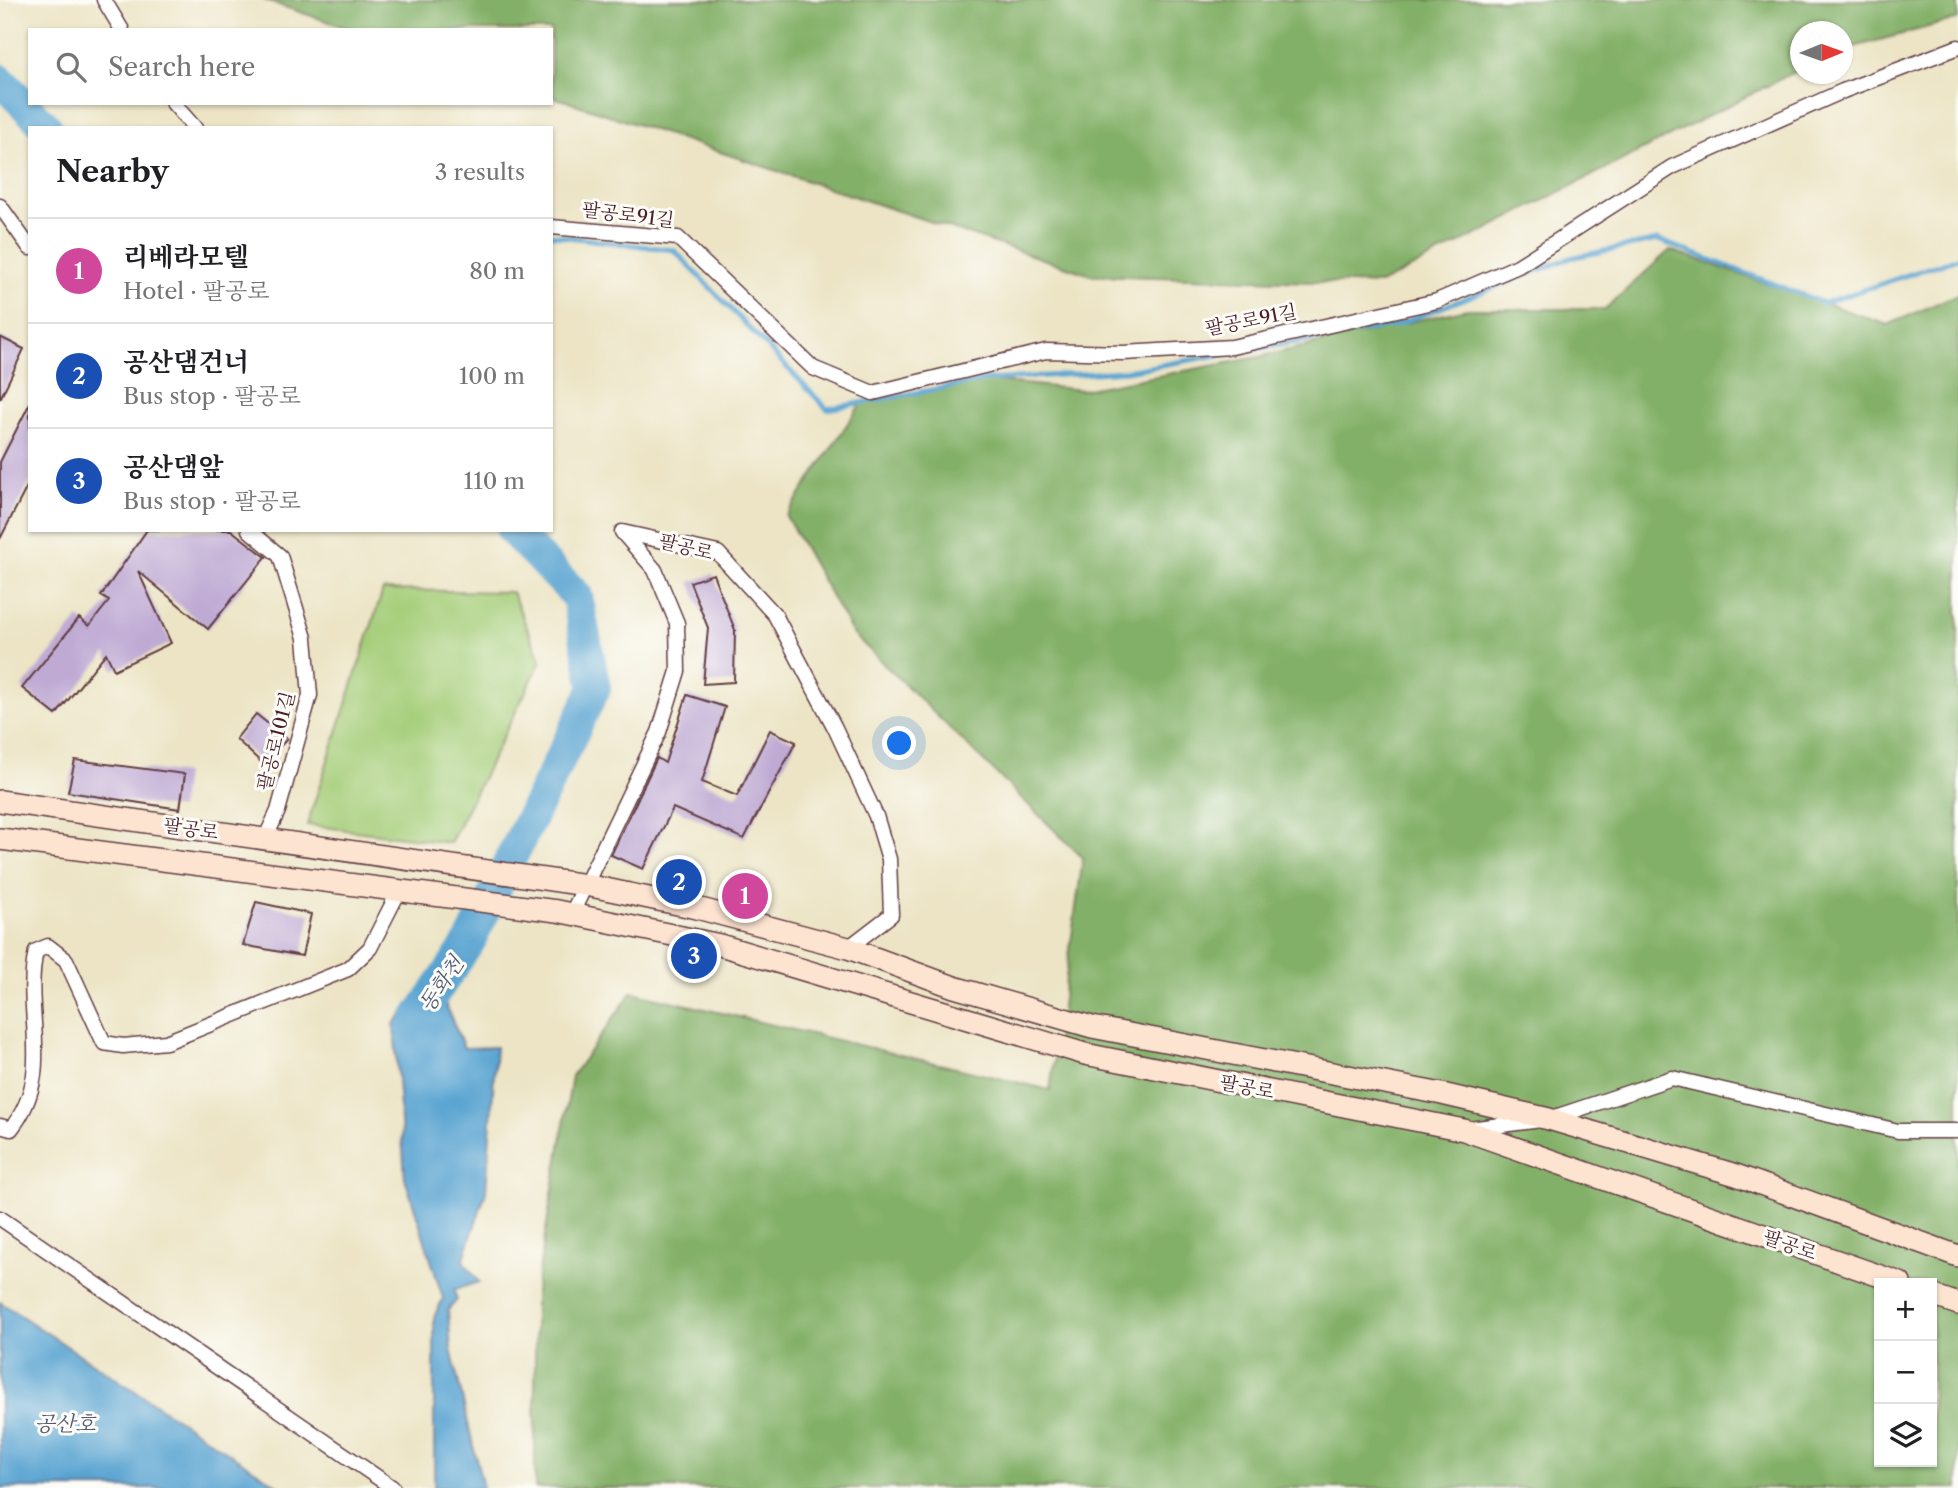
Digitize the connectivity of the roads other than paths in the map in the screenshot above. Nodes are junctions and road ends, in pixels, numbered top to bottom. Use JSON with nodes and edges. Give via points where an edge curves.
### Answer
{"nodes":[{"id":1,"x":104,"y":0,"type":"edge"},
{"id":2,"x":121,"y":28,"type":"edge"},
{"id":3,"x":1958,"y":47,"type":"edge"},
{"id":4,"x":175,"y":105,"type":"edge"},
{"id":5,"x":193,"y":126,"type":"edge"},
{"id":6,"x":0,"y":206,"type":"edge"},
{"id":7,"x":553,"y":227,"type":"edge"},
{"id":8,"x":28,"y":245,"type":"edge"},
{"id":9,"x":251,"y":532,"type":"edge"},
{"id":10,"x":0,"y":801,"type":"edge"},
{"id":11,"x":0,"y":839,"type":"edge"},
{"id":12,"x":265,"y":839,"type":"junction"},
{"id":13,"x":585,"y":885,"type":"junction"},
{"id":14,"x":400,"y":889,"type":"junction"},
{"id":15,"x":572,"y":913,"type":"junction"},
{"id":16,"x":848,"y":948,"type":"junction"},
{"id":17,"x":1549,"y":1119,"type":"junction"},
{"id":18,"x":0,"y":1126,"type":"edge"},
{"id":19,"x":1464,"y":1130,"type":"junction"},
{"id":20,"x":1958,"y":1131,"type":"edge"},
{"id":21,"x":0,"y":1218,"type":"edge"},
{"id":22,"x":1958,"y":1256,"type":"edge"},
{"id":23,"x":1886,"y":1278,"type":"edge"},
{"id":24,"x":1937,"y":1296,"type":"edge"},
{"id":25,"x":1958,"y":1304,"type":"edge"},
{"id":26,"x":393,"y":1488,"type":"edge"}],
"edges":[{"from":1,"to":2,"type":"street"},
{"from":3,"to":7,"type":"street","name":"팔공로91길","via":[[1843,91],[1672,167],[1518,266],[1437,301],[1232,347],[1123,353],[1046,351],[873,393],[813,368],[678,238]]},
{"from":4,"to":5,"type":"street"},
{"from":6,"to":8,"type":"street"},
{"from":9,"to":12,"type":"street","name":"팔공로101길","via":[[280,556],[305,638],[310,695],[278,811]]},
{"from":10,"to":12,"type":"main road","name":"팔공로"},
{"from":11,"to":14,"type":"main road","name":"팔공로"},
{"from":12,"to":13,"type":"main road","name":"팔공로"},
{"from":13,"to":15,"type":"street"},
{"from":13,"to":16,"type":"main road","name":"팔공로","via":[[697,908]]},
{"from":13,"to":16,"type":"street","name":"팔공로","via":[[659,732],[678,671],[673,613],[655,570],[622,532],[718,552],[775,615],[835,728],[876,816],[889,859],[891,915]]},
{"from":14,"to":15,"type":"main road","name":"팔공로"},
{"from":14,"to":18,"type":"street","via":[[370,948],[348,969],[166,1042],[123,1046],[104,1042],[66,960],[48,946],[36,951],[37,1067],[26,1109],[11,1129]]},
{"from":15,"to":19,"type":"main road","name":"팔공로","via":[[822,973],[1085,1054]]},
{"from":16,"to":17,"type":"main road","name":"팔공로","via":[[954,987],[1092,1027]]},
{"from":17,"to":19,"type":"street"},
{"from":17,"to":20,"type":"street","via":[[1672,1078],[1898,1130]]},
{"from":17,"to":22,"type":"main road","name":"팔공로","via":[[1735,1175]]},
{"from":19,"to":23,"type":"main road","name":"팔공로"},
{"from":21,"to":26,"type":"street"},
{"from":24,"to":25,"type":"main road"}]}
